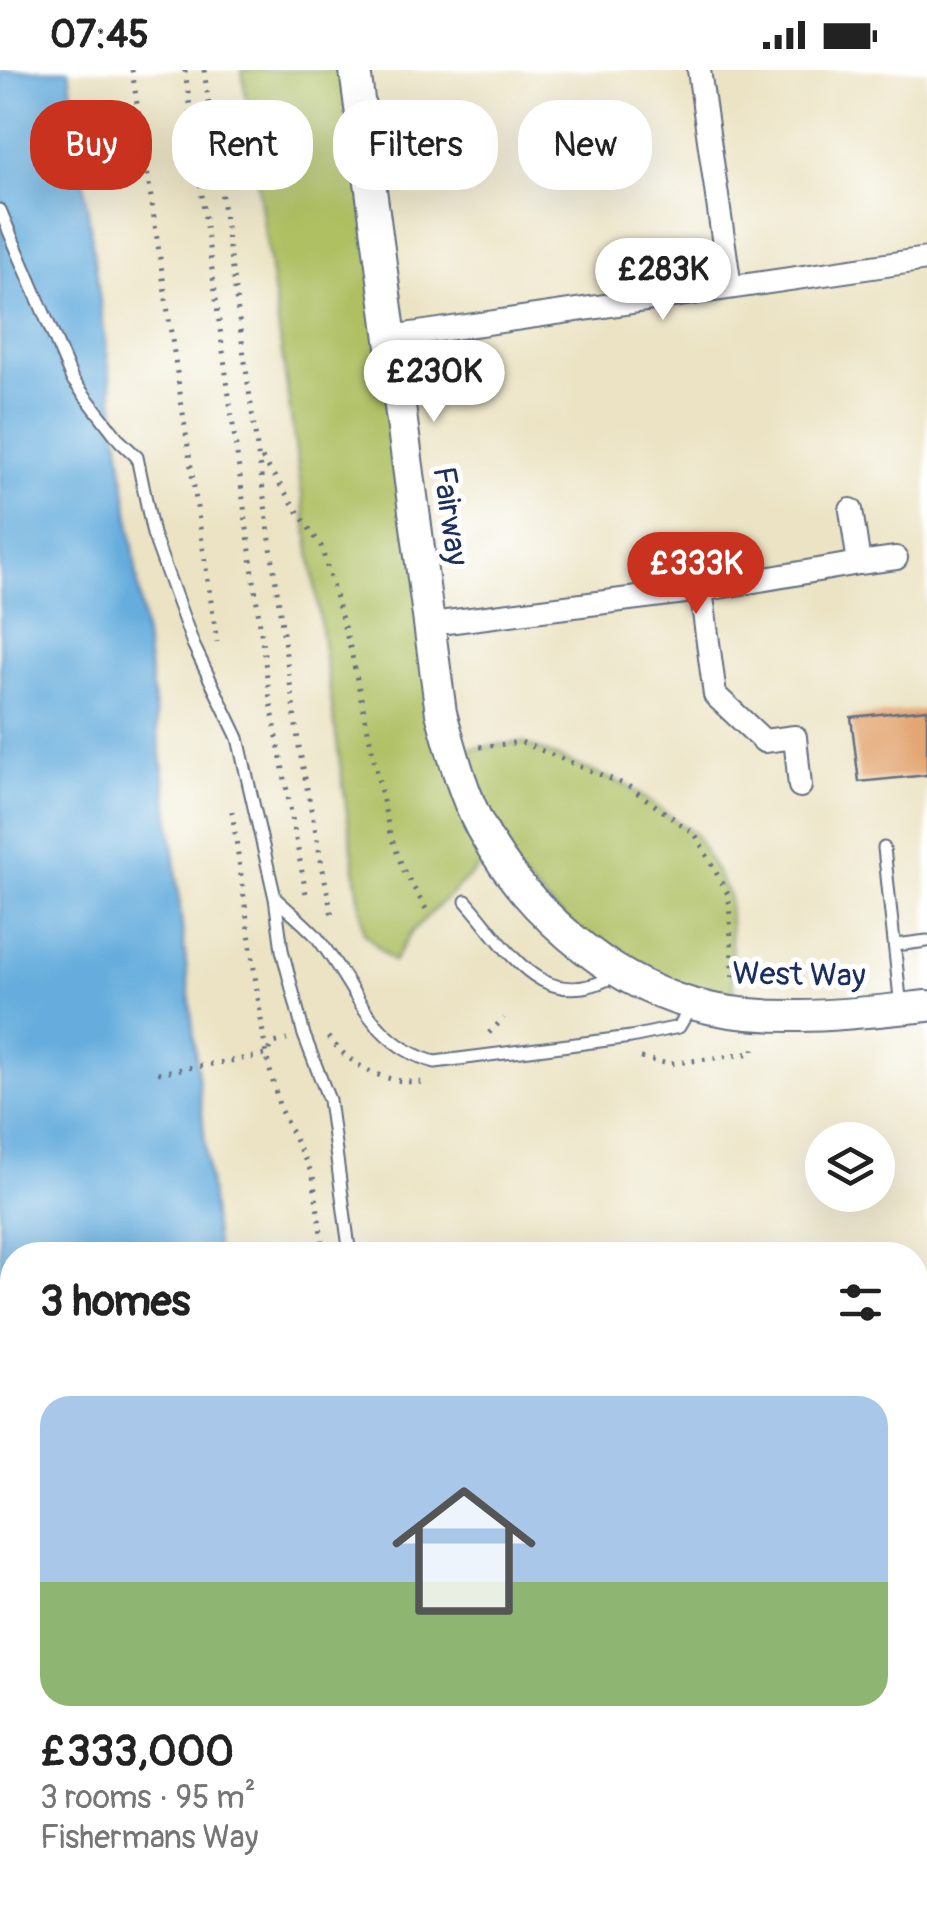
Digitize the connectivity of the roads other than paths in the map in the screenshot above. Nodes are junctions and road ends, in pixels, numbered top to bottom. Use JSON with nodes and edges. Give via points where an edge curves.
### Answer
{"nodes":[{"id":1,"x":355,"y":70,"type":"edge"},
{"id":2,"x":699,"y":70,"type":"edge"},
{"id":3,"x":0,"y":210,"type":"edge"},
{"id":4,"x":927,"y":259,"type":"edge"},
{"id":5,"x":730,"y":287,"type":"junction"},
{"id":6,"x":391,"y":337,"type":"junction"},
{"id":7,"x":850,"y":510,"type":"dead end"},
{"id":8,"x":896,"y":558,"type":"dead end"},
{"id":9,"x":859,"y":563,"type":"junction"},
{"id":10,"x":701,"y":590,"type":"junction"},
{"id":11,"x":430,"y":624,"type":"junction"},
{"id":12,"x":800,"y":786,"type":"dead end"},
{"id":13,"x":465,"y":792,"type":"joint"},
{"id":14,"x":884,"y":848,"type":"dead end"},
{"id":15,"x":275,"y":898,"type":"junction"},
{"id":16,"x":466,"y":902,"type":"dead end"},
{"id":17,"x":927,"y":941,"type":"edge"},
{"id":18,"x":896,"y":945,"type":"junction"},
{"id":19,"x":621,"y":972,"type":"junction"},
{"id":20,"x":692,"y":1004,"type":"junction"},
{"id":21,"x":914,"y":1007,"type":"edge"},
{"id":22,"x":348,"y":1242,"type":"edge"}],
"edges":[{"from":1,"to":6,"type":"street","name":"Fairway"},
{"from":2,"to":5,"type":"street"},
{"from":3,"to":15,"type":"lane","via":[[72,379],[137,457],[173,589],[238,738]]},
{"from":4,"to":5,"type":"street"},
{"from":5,"to":6,"type":"street"},
{"from":6,"to":11,"type":"street","name":"Fairway"},
{"from":7,"to":9,"type":"street"},
{"from":8,"to":9,"type":"street"},
{"from":9,"to":10,"type":"street"},
{"from":10,"to":11,"type":"street"},
{"from":10,"to":12,"type":"street","via":[[715,695],[764,741],[795,738]]},
{"from":11,"to":13,"type":"street","name":"Fairway","via":[[441,713]]},
{"from":13,"to":19,"type":"street","name":"West Way","via":[[514,879],[544,912]]},
{"from":14,"to":18,"type":"lane"},
{"from":15,"to":20,"type":"lane","via":[[315,936],[384,1034],[410,1056],[435,1062],[631,1037],[679,1027]]},
{"from":15,"to":22,"type":"lane","via":[[304,1035],[329,1100]]},
{"from":16,"to":19,"type":"lane","via":[[538,981],[561,990],[599,984]]},
{"from":17,"to":18,"type":"lane"},
{"from":18,"to":21,"type":"lane"},
{"from":19,"to":20,"type":"street","name":"West Way"},
{"from":20,"to":21,"type":"street","name":"West Way","via":[[818,1016]]}]}
